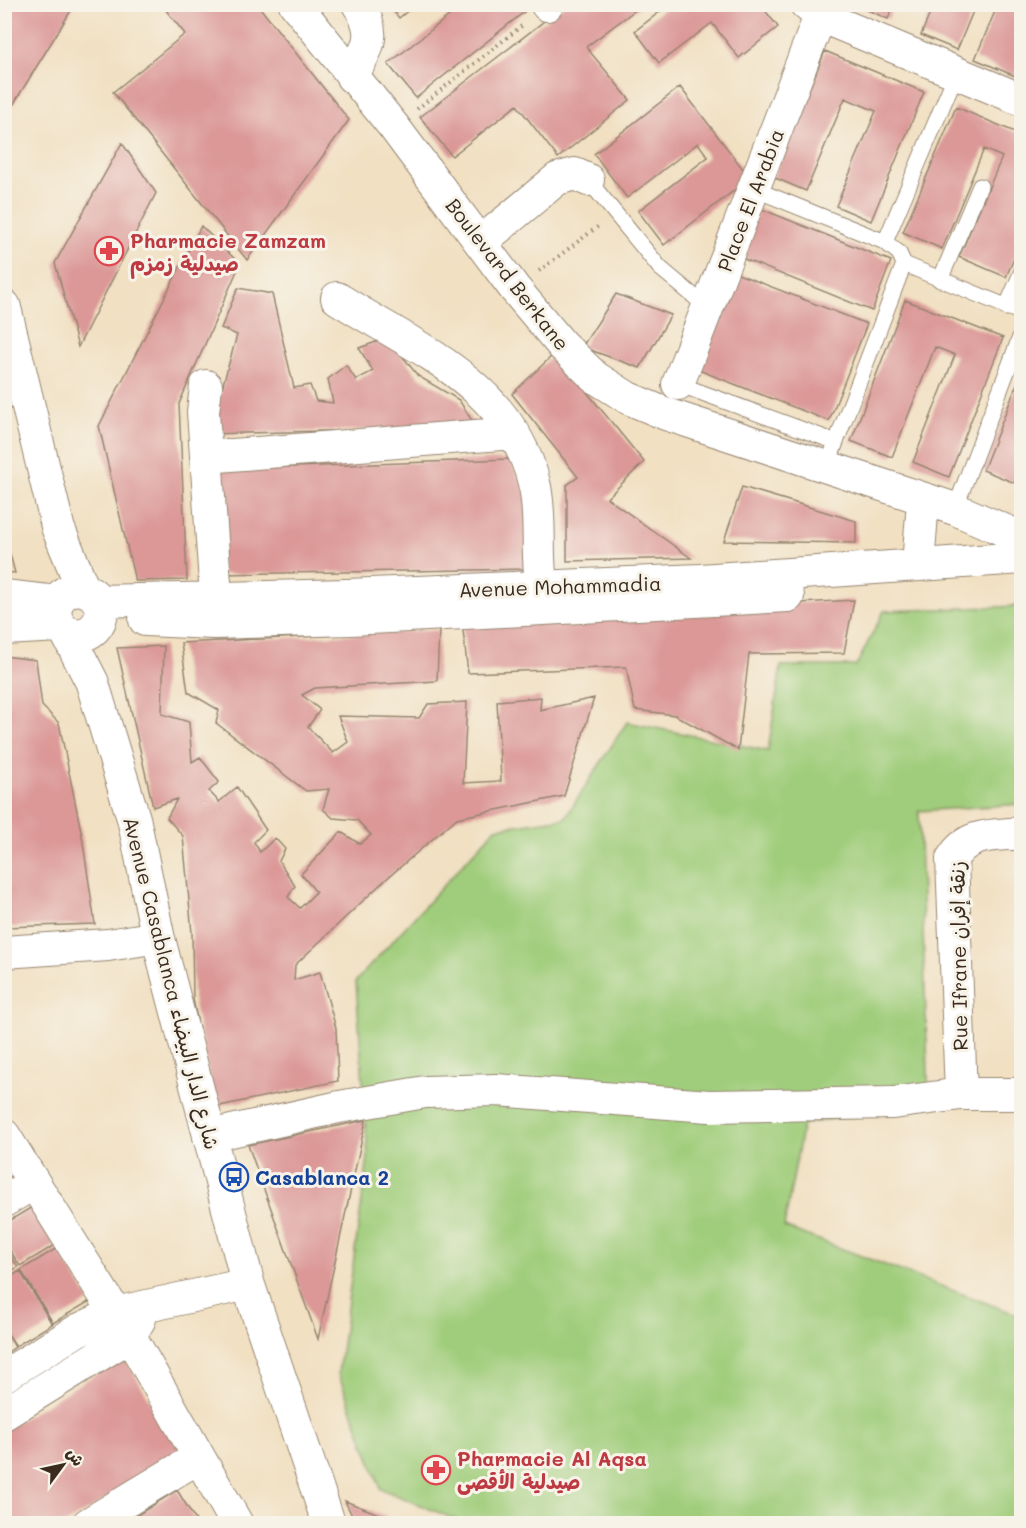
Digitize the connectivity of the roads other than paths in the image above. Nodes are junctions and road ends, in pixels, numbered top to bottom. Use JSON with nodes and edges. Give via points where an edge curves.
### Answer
{"nodes":[{"id":1,"x":295,"y":4,"type":"edge"},
{"id":2,"x":358,"y":4,"type":"edge"},
{"id":3,"x":813,"y":10,"type":"edge"},
{"id":4,"x":956,"y":74,"type":"junction"},
{"id":5,"x":352,"y":77,"type":"junction"},
{"id":6,"x":1022,"y":100,"type":"edge"},
{"id":7,"x":588,"y":180,"type":"joint"},
{"id":8,"x":980,"y":186,"type":"dead end"},
{"id":9,"x":754,"y":189,"type":"junction"},
{"id":10,"x":481,"y":242,"type":"junction"},
{"id":11,"x":885,"y":242,"type":"junction"},
{"id":12,"x":904,"y":264,"type":"junction"},
{"id":13,"x":1022,"y":270,"type":"edge"},
{"id":14,"x":940,"y":280,"type":"junction"},
{"id":15,"x":337,"y":298,"type":"dead end"},
{"id":16,"x":4,"y":306,"type":"edge"},
{"id":17,"x":708,"y":308,"type":"junction"},
{"id":18,"x":1006,"y":308,"type":"junction"},
{"id":19,"x":1022,"y":313,"type":"edge"},
{"id":20,"x":1022,"y":332,"type":"edge"},
{"id":21,"x":678,"y":384,"type":"joint"},
{"id":22,"x":206,"y":386,"type":"dead end"},
{"id":23,"x":514,"y":433,"type":"junction"},
{"id":24,"x":831,"y":455,"type":"junction"},
{"id":25,"x":206,"y":457,"type":"junction"},
{"id":26,"x":923,"y":501,"type":"junction"},
{"id":27,"x":955,"y":510,"type":"junction"},
{"id":28,"x":1022,"y":538,"type":"edge"},
{"id":29,"x":1022,"y":558,"type":"edge"},
{"id":30,"x":918,"y":566,"type":"junction"},
{"id":31,"x":1022,"y":577,"type":"edge"},
{"id":32,"x":4,"y":596,"type":"edge"},
{"id":33,"x":544,"y":597,"type":"junction"},
{"id":34,"x":215,"y":610,"type":"junction"},
{"id":35,"x":77,"y":613,"type":"junction"},
{"id":36,"x":4,"y":629,"type":"edge"},
{"id":37,"x":1022,"y":834,"type":"edge"},
{"id":38,"x":158,"y":937,"type":"junction"},
{"id":39,"x":4,"y":952,"type":"edge"},
{"id":40,"x":1022,"y":1094,"type":"edge"},
{"id":41,"x":961,"y":1095,"type":"junction"},
{"id":42,"x":4,"y":1135,"type":"edge"},
{"id":43,"x":209,"y":1136,"type":"junction"},
{"id":44,"x":34,"y":1183,"type":"junction"},
{"id":45,"x":4,"y":1201,"type":"edge"},
{"id":46,"x":248,"y":1284,"type":"junction"},
{"id":47,"x":123,"y":1324,"type":"junction"},
{"id":48,"x":4,"y":1376,"type":"edge"},
{"id":49,"x":4,"y":1414,"type":"edge"},
{"id":50,"x":199,"y":1457,"type":"junction"},
{"id":51,"x":88,"y":1524,"type":"edge"},
{"id":52,"x":237,"y":1524,"type":"edge"},
{"id":53,"x":329,"y":1524,"type":"edge"}],
"edges":[{"from":1,"to":5,"type":"street","name":"Boulevard Berkane"},
{"from":2,"to":5,"type":"street","via":[[370,27],[371,40]]},
{"from":3,"to":4,"type":"street"},
{"from":3,"to":9,"type":"street","name":"Place El Arabia"},
{"from":4,"to":6,"type":"street"},
{"from":4,"to":11,"type":"lane"},
{"from":5,"to":10,"type":"street","name":"Boulevard Berkane"},
{"from":7,"to":10,"type":"street","via":[[575,174],[557,179]]},
{"from":7,"to":17,"type":"lane","via":[[660,268]]},
{"from":8,"to":14,"type":"lane"},
{"from":9,"to":11,"type":"lane"},
{"from":9,"to":17,"type":"street","name":"Place El Arabia"},
{"from":10,"to":24,"type":"street","name":"Boulevard Berkane","via":[[562,345],[603,382],[628,398],[666,414]]},
{"from":11,"to":12,"type":"lane","via":[[899,253]]},
{"from":12,"to":14,"type":"lane"},
{"from":12,"to":24,"type":"lane"},
{"from":13,"to":18,"type":"lane"},
{"from":14,"to":18,"type":"lane"},
{"from":15,"to":23,"type":"street","via":[[431,352],[478,388]]},
{"from":16,"to":35,"type":"street","name":"Avenue Casablanca شارع الدار البيضاء"},
{"from":17,"to":21,"type":"street","name":"Place El Arabia"},
{"from":18,"to":19,"type":"lane"},
{"from":20,"to":27,"type":"lane"},
{"from":21,"to":24,"type":"lane"},
{"from":22,"to":25,"type":"street"},
{"from":23,"to":25,"type":"street"},
{"from":23,"to":33,"type":"street","via":[[535,486]]},
{"from":24,"to":26,"type":"street","name":"Boulevard Berkane"},
{"from":25,"to":34,"type":"street"},
{"from":26,"to":27,"type":"street","name":"Boulevard Berkane"},
{"from":26,"to":30,"type":"street"},
{"from":27,"to":28,"type":"street","name":"Boulevard Berkane"},
{"from":29,"to":30,"type":"street","name":"Avenue Mohammadia"},
{"from":30,"to":33,"type":"street","name":"Avenue Mohammadia"},
{"from":31,"to":33,"type":"street","name":"Avenue Mohammadia","via":[[741,600]]},
{"from":32,"to":35,"type":"street"},
{"from":33,"to":34,"type":"street","name":"Avenue Mohammadia","via":[[347,595]]},
{"from":34,"to":35,"type":"street","name":"Avenue Mohammadia","via":[[165,620]]},
{"from":35,"to":36,"type":"street"},
{"from":35,"to":38,"type":"street","name":"Avenue Casablanca شارع الدار البيضاء","via":[[92,682],[134,820]]},
{"from":37,"to":41,"type":"street","name":"Rue Ifrane زنقة إفران","via":[[979,838],[960,846],[952,859]]},
{"from":38,"to":39,"type":"street","via":[[108,945]]},
{"from":38,"to":43,"type":"street","name":"Avenue Casablanca شارع الدار البيضاء"},
{"from":40,"to":41,"type":"street"},
{"from":41,"to":43,"type":"street","via":[[893,1102],[709,1106],[496,1090],[425,1092]]},
{"from":42,"to":44,"type":"street"},
{"from":43,"to":46,"type":"street","name":"Avenue Casablanca شارع الدار البيضاء"},
{"from":44,"to":45,"type":"street"},
{"from":44,"to":47,"type":"street"},
{"from":46,"to":47,"type":"street","via":[[147,1306]]},
{"from":46,"to":53,"type":"street","name":"Avenue Casablanca شارع الدار البيضاء"},
{"from":47,"to":48,"type":"street","via":[[78,1330]]},
{"from":47,"to":49,"type":"street"},
{"from":47,"to":50,"type":"street"},
{"from":50,"to":51,"type":"street"},
{"from":50,"to":52,"type":"street"}]}
